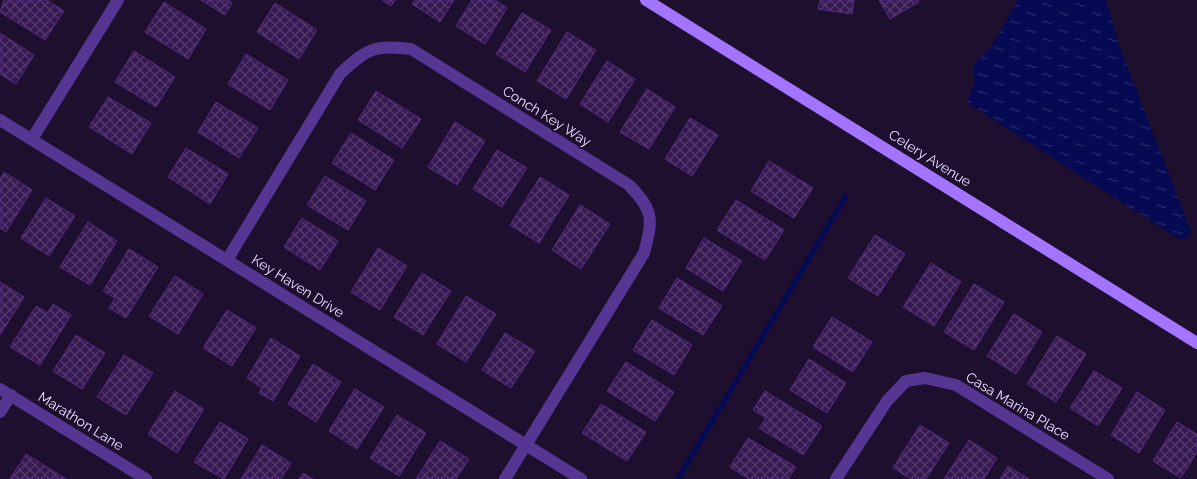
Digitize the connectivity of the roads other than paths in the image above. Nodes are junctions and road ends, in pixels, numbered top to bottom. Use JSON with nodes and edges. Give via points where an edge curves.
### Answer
{"nodes":[{"id":1,"x":118,"y":0,"type":"edge"},
{"id":2,"x":646,"y":0,"type":"edge"},
{"id":3,"x":661,"y":4,"type":"edge"},
{"id":4,"x":0,"y":120,"type":"edge"},
{"id":5,"x":32,"y":139,"type":"junction"},
{"id":6,"x":227,"y":260,"type":"junction"},
{"id":7,"x":1197,"y":343,"type":"edge"},
{"id":8,"x":5,"y":392,"type":"edge"},
{"id":9,"x":0,"y":412,"type":"edge"},
{"id":10,"x":526,"y":445,"type":"junction"},
{"id":11,"x":146,"y":479,"type":"edge"},
{"id":12,"x":504,"y":479,"type":"edge"},
{"id":13,"x":581,"y":479,"type":"edge"},
{"id":14,"x":836,"y":479,"type":"edge"},
{"id":15,"x":1108,"y":479,"type":"edge"}],
"edges":[{"from":1,"to":5,"type":"street"},
{"from":2,"to":3,"type":"main road","name":"Celery Avenue"},
{"from":3,"to":7,"type":"main road","name":"Celery Avenue"},
{"from":4,"to":5,"type":"street","name":"Key Haven Drive"},
{"from":5,"to":6,"type":"street","name":"Key Haven Drive"},
{"from":6,"to":10,"type":"street","name":"Key Haven Drive"},
{"from":6,"to":10,"type":"street","name":"Conch Key Way","via":[[340,74],[361,54],[387,46],[412,49],[629,185],[645,202],[652,224],[644,253]]},
{"from":8,"to":9,"type":"street"},
{"from":8,"to":11,"type":"street","name":"Marathon Lane"},
{"from":10,"to":12,"type":"street","name":"Conch Key Way"},
{"from":10,"to":13,"type":"street","name":"Key Haven Drive"},
{"from":14,"to":15,"type":"street","name":"Casa Marina Place","via":[[887,401],[906,381],[925,378],[956,385]]}]}
